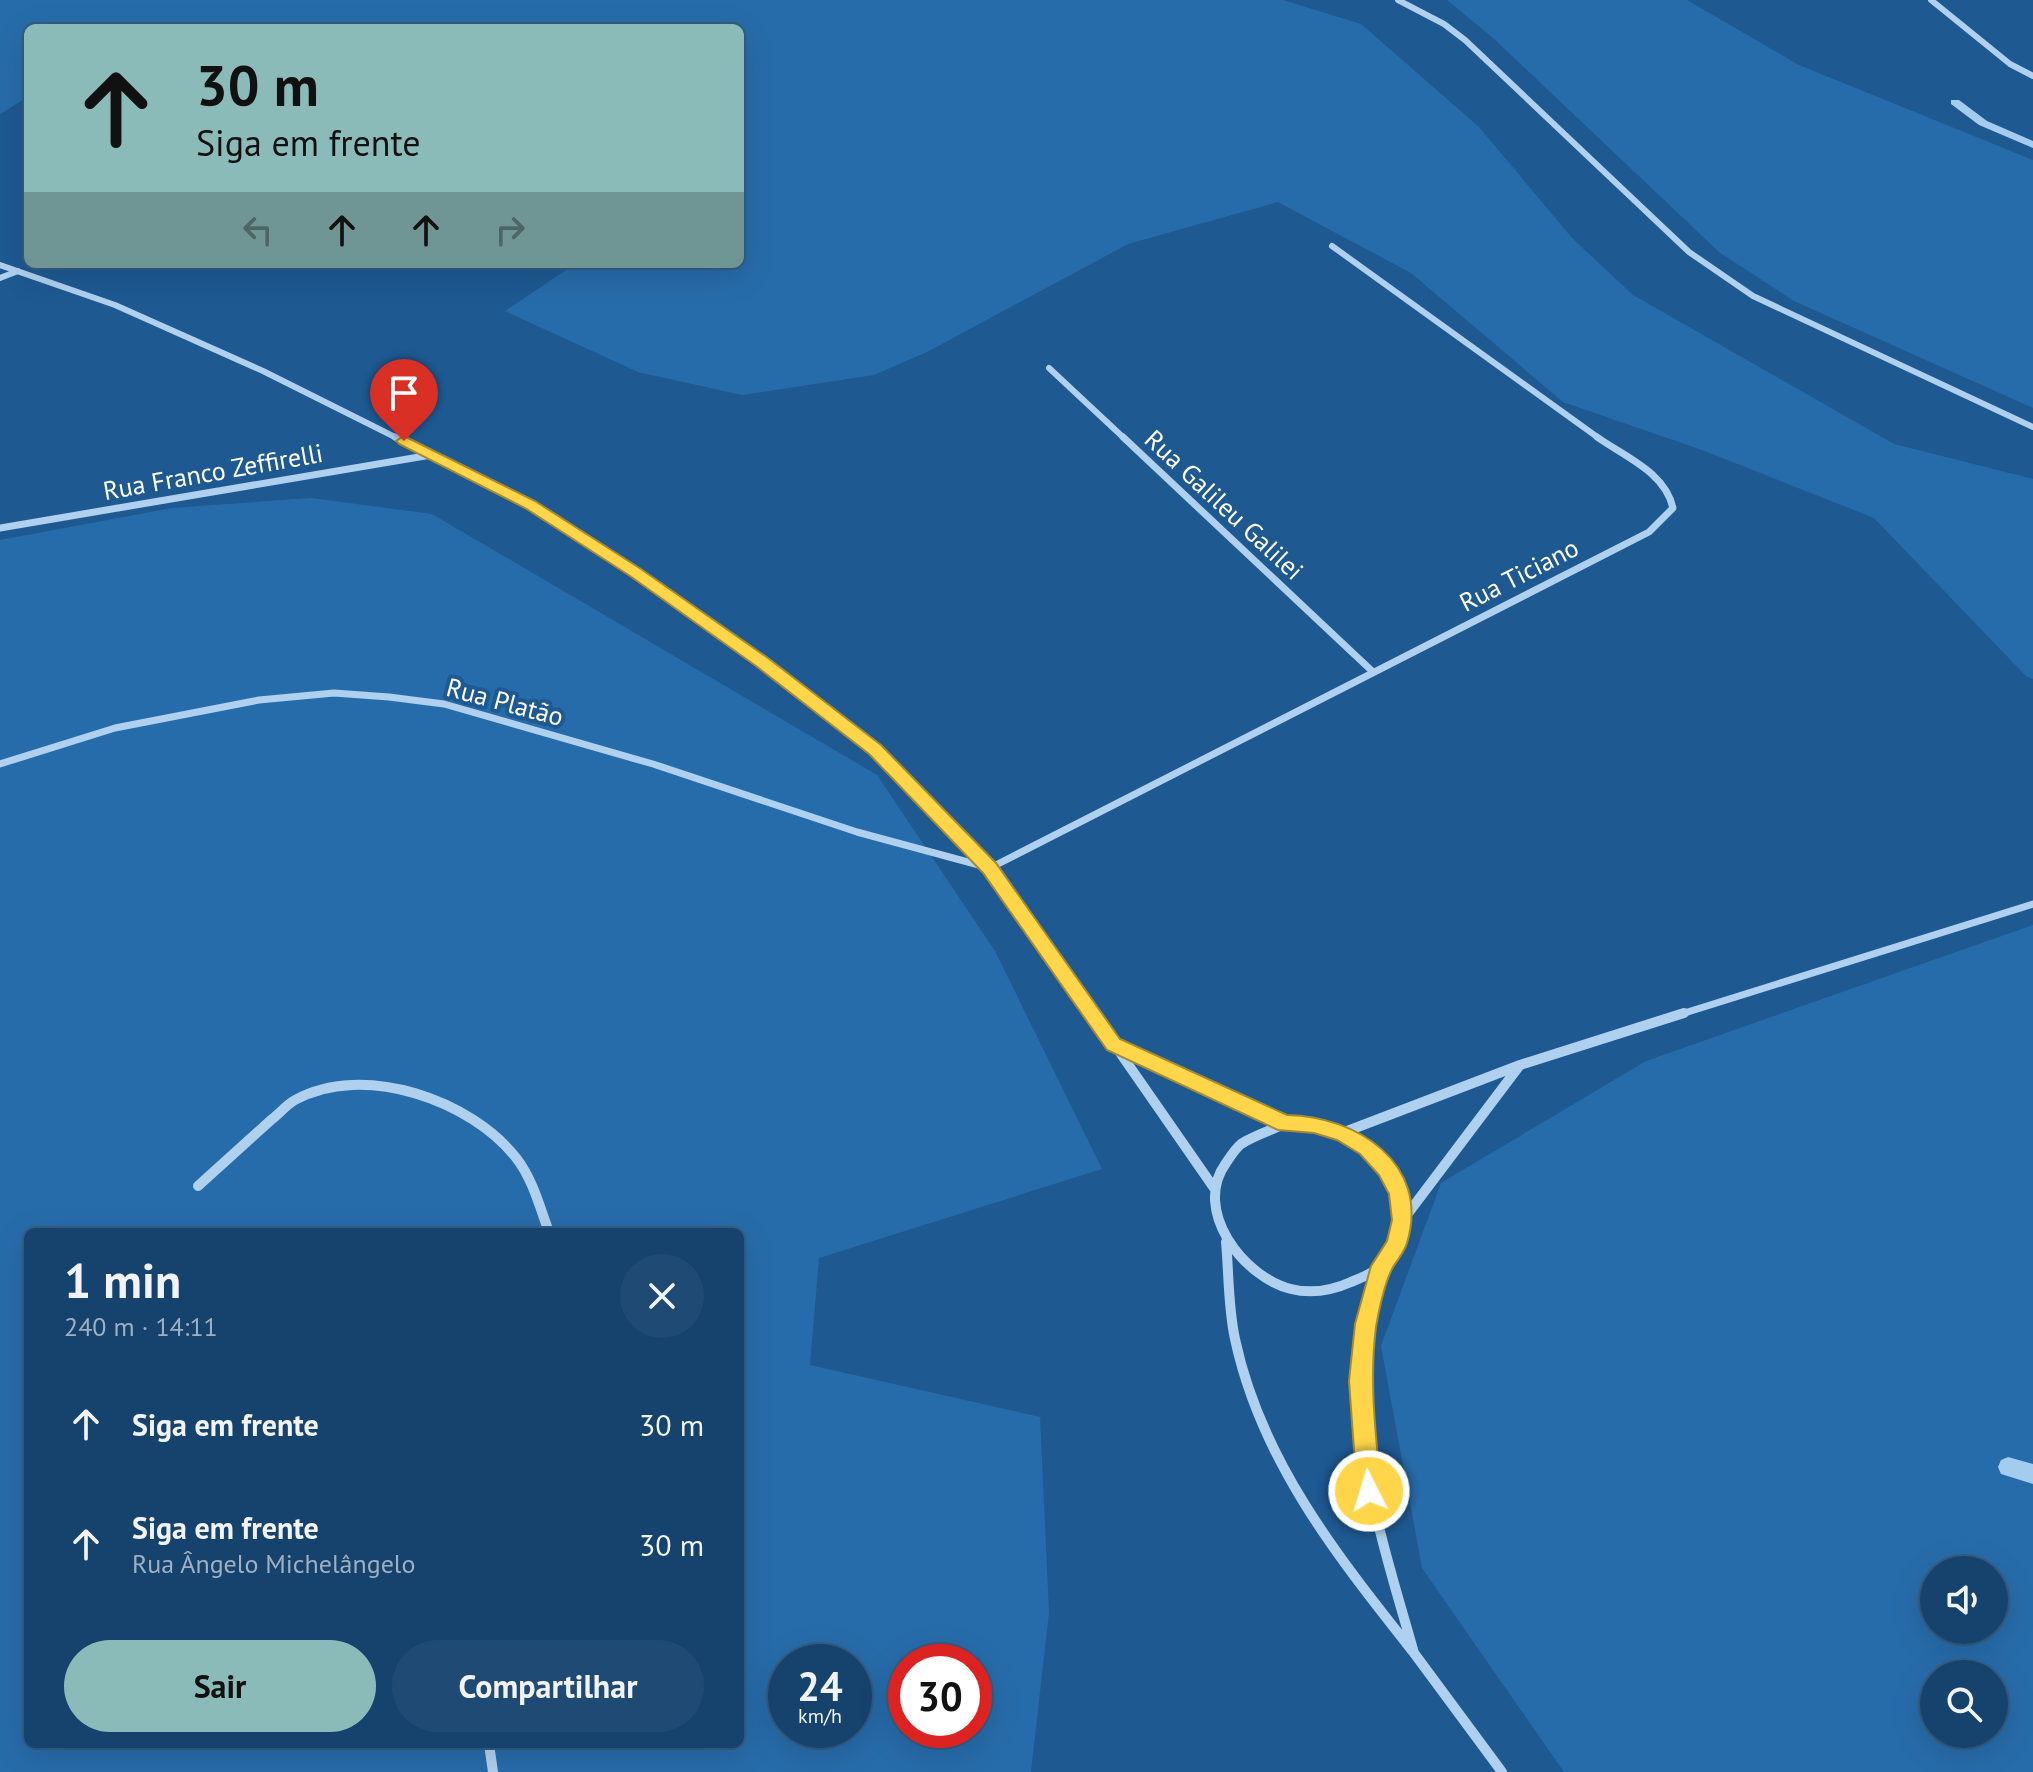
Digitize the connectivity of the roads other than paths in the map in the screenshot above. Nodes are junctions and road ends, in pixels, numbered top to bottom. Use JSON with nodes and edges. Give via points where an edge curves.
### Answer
{"nodes":[{"id":1,"x":1398,"y":0,"type":"edge"},
{"id":2,"x":1931,"y":0,"type":"edge"},
{"id":3,"x":2033,"y":76,"type":"edge"},
{"id":4,"x":1332,"y":246,"type":"dead end"},
{"id":5,"x":0,"y":265,"type":"edge"},
{"id":6,"x":19,"y":271,"type":"junction"},
{"id":7,"x":0,"y":278,"type":"edge"},
{"id":8,"x":1049,"y":368,"type":"dead end"},
{"id":9,"x":2033,"y":427,"type":"edge"},
{"id":10,"x":432,"y":455,"type":"junction"},
{"id":11,"x":0,"y":528,"type":"edge"},
{"id":12,"x":1372,"y":671,"type":"junction"},
{"id":13,"x":0,"y":764,"type":"edge"},
{"id":14,"x":990,"y":868,"type":"junction"},
{"id":15,"x":2033,"y":904,"type":"edge"},
{"id":16,"x":1114,"y":1044,"type":"junction"},
{"id":17,"x":1520,"y":1065,"type":"junction"},
{"id":18,"x":1285,"y":1124,"type":"junction"},
{"id":19,"x":1342,"y":1133,"type":"junction"},
{"id":20,"x":198,"y":1186,"type":"dead end"},
{"id":21,"x":1214,"y":1188,"type":"junction"},
{"id":22,"x":1402,"y":1220,"type":"junction"},
{"id":23,"x":548,"y":1228,"type":"edge"},
{"id":24,"x":1226,"y":1242,"type":"junction"},
{"id":25,"x":1382,"y":1266,"type":"junction"},
{"id":26,"x":1414,"y":1653,"type":"junction"},
{"id":27,"x":490,"y":1748,"type":"edge"},
{"id":28,"x":493,"y":1772,"type":"edge"},
{"id":29,"x":1502,"y":1772,"type":"edge"}],
"edges":[{"from":1,"to":9,"type":"street","via":[[1465,40],[1689,252],[1721,276],[1793,316]]},
{"from":2,"to":3,"type":"street","via":[[2010,64]]},
{"from":4,"to":12,"type":"street","name":"Rua Ticiano","via":[[1649,471],[1673,508],[1649,532]]},
{"from":5,"to":6,"type":"street"},
{"from":6,"to":7,"type":"street"},
{"from":6,"to":10,"type":"street","via":[[115,305]]},
{"from":8,"to":12,"type":"street","name":"Rua Galileu Galilei"},
{"from":10,"to":11,"type":"street","name":"Rua Franco Zeffirelli"},
{"from":10,"to":14,"type":"street","via":[[530,505],[762,662],[875,750]]},
{"from":12,"to":14,"type":"street","name":"Rua Ticiano"},
{"from":13,"to":14,"type":"street","name":"Rua Platão","via":[[115,728],[259,700],[334,693],[389,697],[444,704]]},
{"from":14,"to":16,"type":"street"},
{"from":15,"to":17,"type":"street"},
{"from":16,"to":18,"type":"street"},
{"from":16,"to":21,"type":"street"},
{"from":17,"to":19,"type":"street"},
{"from":17,"to":22,"type":"street"},
{"from":18,"to":19,"type":"street","via":[[1314,1124]]},
{"from":18,"to":21,"type":"street","via":[[1237,1145],[1222,1164]]},
{"from":19,"to":22,"type":"street","via":[[1386,1168],[1399,1194]]},
{"from":20,"to":23,"type":"street","via":[[295,1099],[333,1087],[416,1092],[494,1134],[516,1158]]},
{"from":21,"to":24,"type":"street","via":[[1214,1215]]},
{"from":22,"to":25,"type":"street","via":[[1397,1244]]},
{"from":24,"to":25,"type":"street","via":[[1245,1265],[1301,1291],[1360,1282]]},
{"from":24,"to":26,"type":"street","via":[[1235,1338],[1255,1411],[1326,1544]]},
{"from":25,"to":26,"type":"street","via":[[1366,1324],[1360,1381],[1369,1491]]},
{"from":26,"to":29,"type":"street"},
{"from":27,"to":28,"type":"street"}]}
